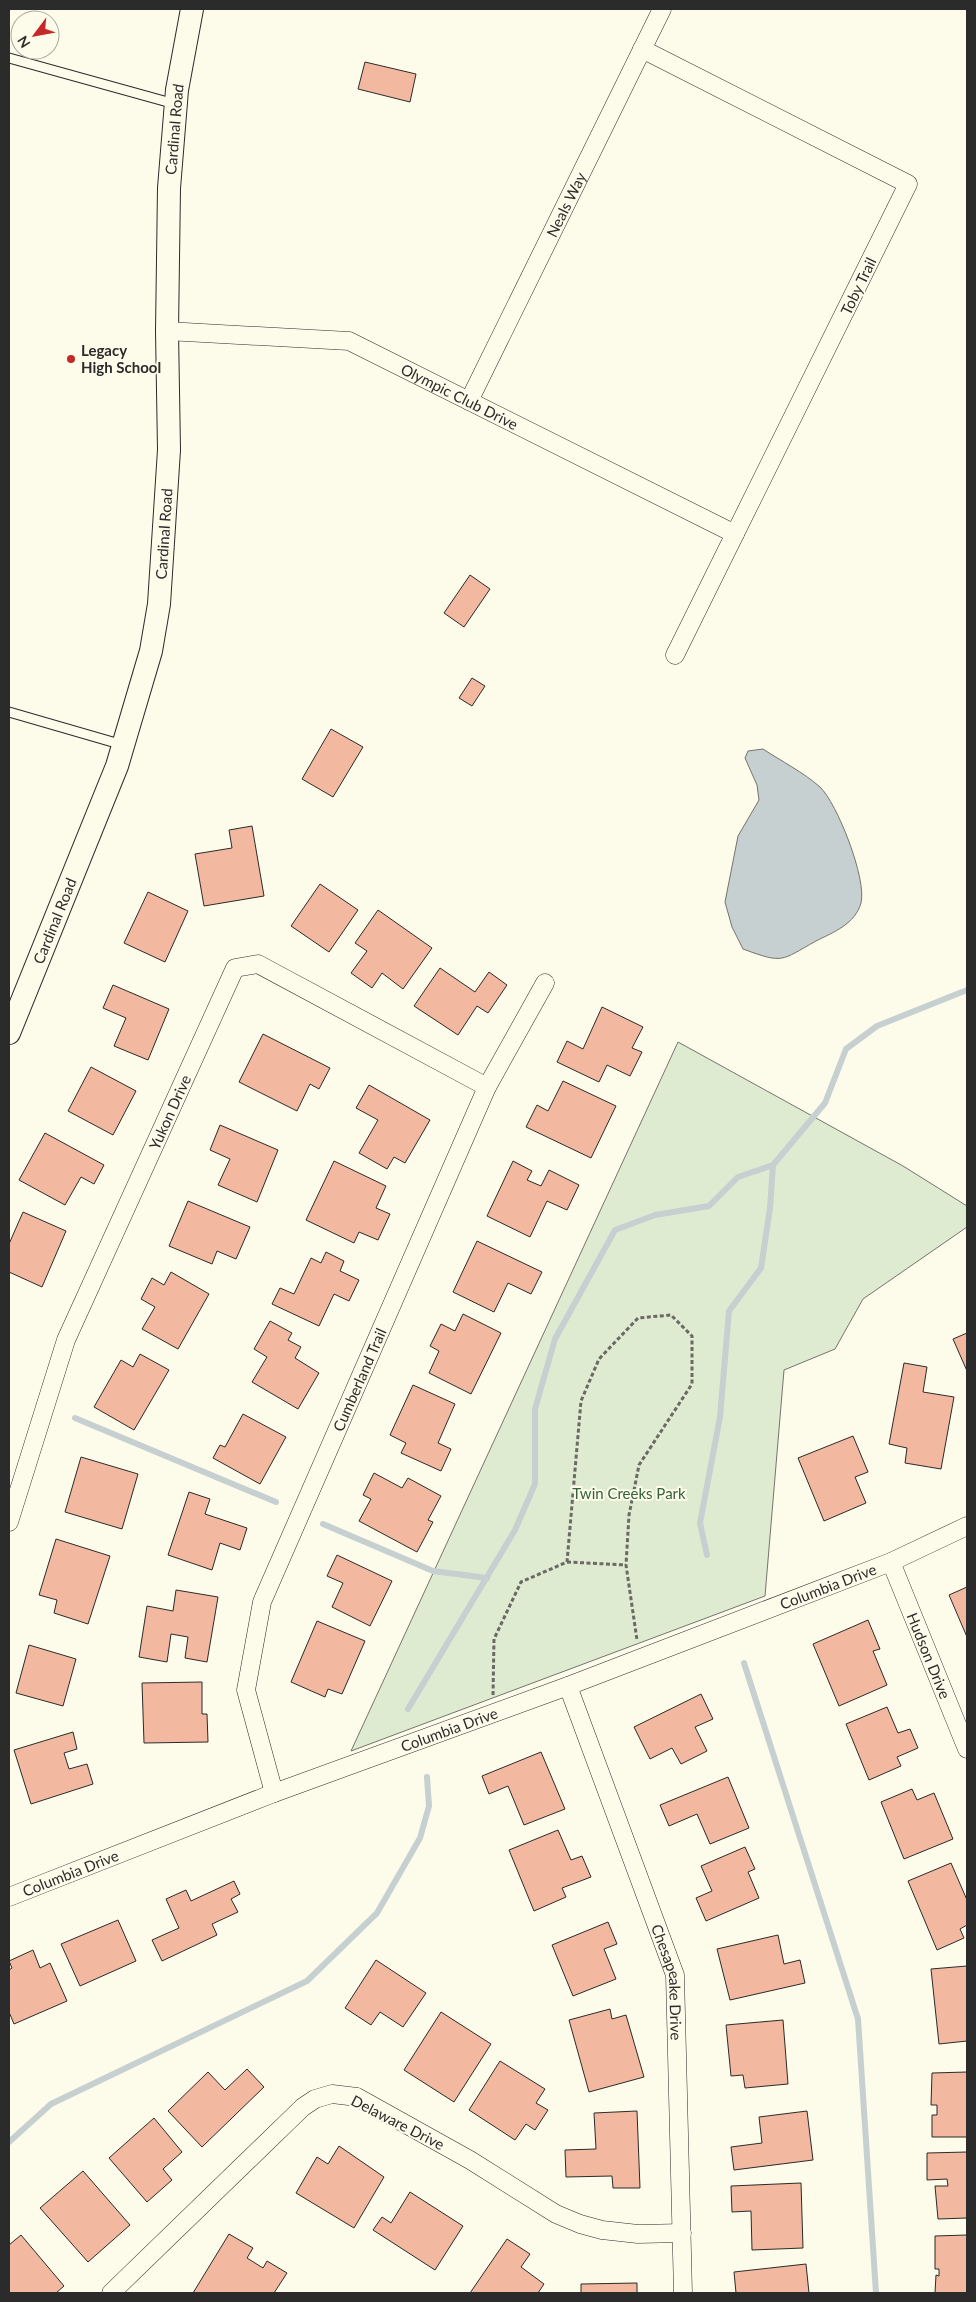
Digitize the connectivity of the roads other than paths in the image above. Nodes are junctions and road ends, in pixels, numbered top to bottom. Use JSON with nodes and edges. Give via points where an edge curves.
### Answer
{"nodes":[{"id":1,"x":192,"y":9,"type":"edge"},
{"id":2,"x":662,"y":9,"type":"edge"},
{"id":3,"x":642,"y":49,"type":"junction"},
{"id":4,"x":9,"y":58,"type":"edge"},
{"id":5,"x":176,"y":104,"type":"junction"},
{"id":6,"x":167,"y":331,"type":"junction"},
{"id":7,"x":469,"y":401,"type":"junction"},
{"id":8,"x":735,"y":534,"type":"junction"},
{"id":9,"x":674,"y":655,"type":"dead end"},
{"id":10,"x":9,"y":712,"type":"edge"},
{"id":11,"x":123,"y":745,"type":"junction"},
{"id":12,"x":545,"y":983,"type":"dead end"},
{"id":13,"x":9,"y":1033,"type":"edge"},
{"id":14,"x":487,"y":1087,"type":"junction"},
{"id":15,"x":9,"y":1522,"type":"edge"},
{"id":16,"x":967,"y":1526,"type":"edge"},
{"id":17,"x":891,"y":1562,"type":"junction"},
{"id":18,"x":568,"y":1686,"type":"junction"},
{"id":19,"x":967,"y":1749,"type":"edge"},
{"id":20,"x":274,"y":1792,"type":"junction"},
{"id":21,"x":9,"y":1897,"type":"edge"},
{"id":22,"x":682,"y":2233,"type":"junction"},
{"id":23,"x":115,"y":2292,"type":"edge"},
{"id":24,"x":684,"y":2293,"type":"edge"}],
"edges":[{"from":1,"to":5,"type":"street","name":"Cardinal Road"},
{"from":2,"to":3,"type":"street","name":"Neals Way"},
{"from":3,"to":7,"type":"street","name":"Neals Way"},
{"from":3,"to":8,"type":"street","name":"Toby Trail","via":[[908,184]]},
{"from":4,"to":5,"type":"lane"},
{"from":5,"to":6,"type":"street","name":"Cardinal Road","via":[[169,188]]},
{"from":6,"to":7,"type":"street","name":"Olympic Club Drive","via":[[349,341]]},
{"from":6,"to":11,"type":"street","name":"Cardinal Road","via":[[169,450],[160,604]]},
{"from":7,"to":8,"type":"street","name":"Olympic Club Drive"},
{"from":8,"to":9,"type":"street","name":"Toby Trail"},
{"from":10,"to":11,"type":"lane"},
{"from":11,"to":13,"type":"street","name":"Cardinal Road"},
{"from":12,"to":14,"type":"street","name":"Cumberland Trail"},
{"from":14,"to":15,"type":"street","name":"Yukon Drive","via":[[258,964],[235,968],[66,1340]]},
{"from":14,"to":20,"type":"street","name":"Cumberland Trail","via":[[262,1602],[246,1690]]},
{"from":16,"to":17,"type":"street","name":"Columbia Drive"},
{"from":17,"to":18,"type":"street","name":"Columbia Drive"},
{"from":17,"to":19,"type":"street","name":"Hudson Drive"},
{"from":18,"to":20,"type":"street","name":"Columbia Drive"},
{"from":18,"to":22,"type":"street","name":"Chesapeake Drive","via":[[675,1975]]},
{"from":20,"to":21,"type":"street","name":"Columbia Drive"},
{"from":22,"to":23,"type":"street","name":"Delaware Drive","via":[[638,2234],[580,2224],[556,2214],[470,2160],[357,2098],[332,2094],[303,2107]]},
{"from":22,"to":24,"type":"street","name":"Chesapeake Drive"}]}
